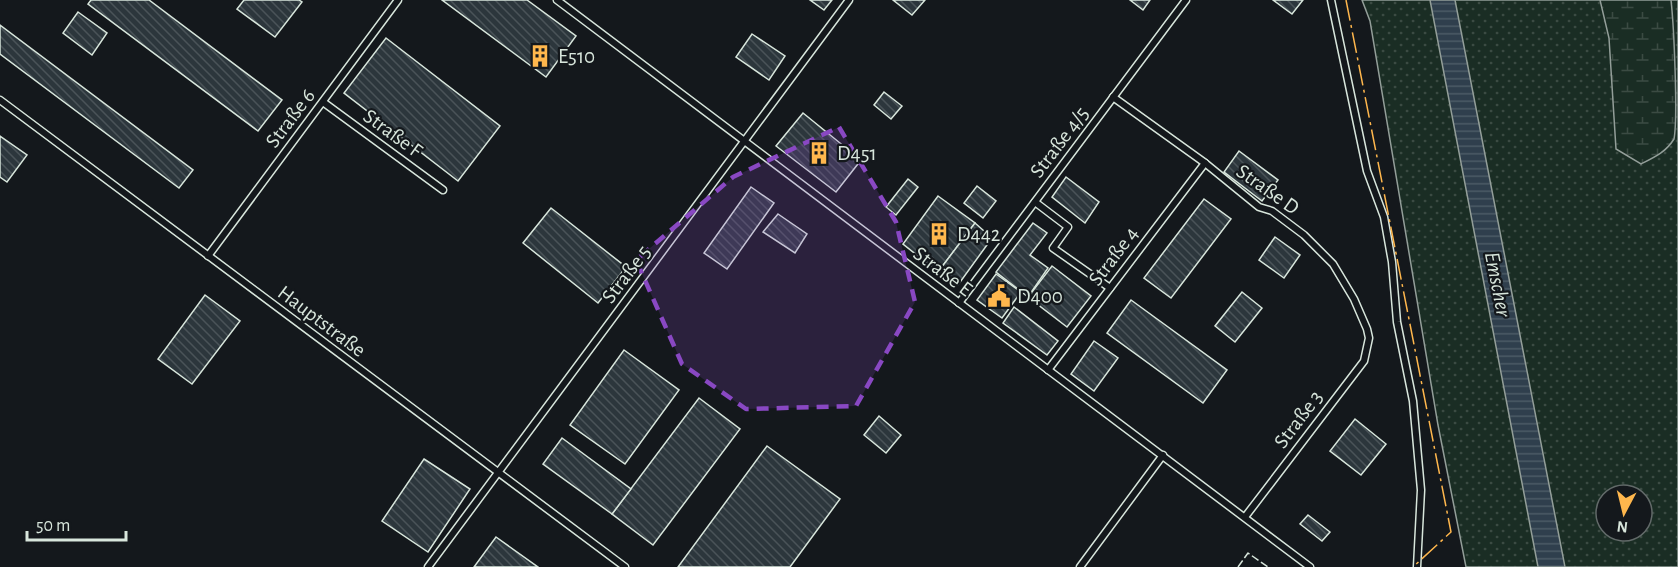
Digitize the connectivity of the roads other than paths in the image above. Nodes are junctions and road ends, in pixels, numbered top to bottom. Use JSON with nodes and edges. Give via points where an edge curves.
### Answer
{"nodes":[{"id":1,"x":398,"y":0,"type":"edge"},
{"id":2,"x":557,"y":0,"type":"edge"},
{"id":3,"x":849,"y":0,"type":"edge"},
{"id":4,"x":1186,"y":0,"type":"edge"},
{"id":5,"x":1331,"y":0,"type":"edge"},
{"id":6,"x":1113,"y":97,"type":"junction"},
{"id":7,"x":0,"y":100,"type":"edge"},
{"id":8,"x":323,"y":102,"type":"junction"},
{"id":9,"x":745,"y":143,"type":"junction"},
{"id":10,"x":1205,"y":163,"type":"junction"},
{"id":11,"x":443,"y":190,"type":"dead end"},
{"id":12,"x":1035,"y":202,"type":"junction"},
{"id":13,"x":208,"y":256,"type":"junction"},
{"id":14,"x":1110,"y":288,"type":"junction"},
{"id":15,"x":959,"y":303,"type":"junction"},
{"id":16,"x":1369,"y":338,"type":"joint"},
{"id":17,"x":1048,"y":370,"type":"junction"},
{"id":18,"x":1163,"y":456,"type":"junction"},
{"id":19,"x":498,"y":472,"type":"junction"},
{"id":20,"x":1245,"y":517,"type":"junction"},
{"id":21,"x":428,"y":567,"type":"edge"},
{"id":22,"x":625,"y":567,"type":"edge"},
{"id":23,"x":1080,"y":567,"type":"edge"},
{"id":24,"x":1310,"y":567,"type":"edge"},
{"id":25,"x":1417,"y":567,"type":"edge"}],
"edges":[{"from":1,"to":8,"type":"lane","name":"Straße 6"},
{"from":2,"to":9,"type":"lane","name":"Straße E"},
{"from":3,"to":9,"type":"lane","name":"Straße 5"},
{"from":4,"to":6,"type":"lane","name":"Straße 4/5"},
{"from":5,"to":25,"type":"lane","via":[[1367,171],[1384,217],[1392,262],[1397,322],[1413,401],[1421,490]]},
{"from":6,"to":10,"type":"lane","name":"Straße D"},
{"from":6,"to":12,"type":"lane","name":"Straße 4/5"},
{"from":7,"to":13,"type":"lane","name":"Hauptstraße"},
{"from":8,"to":11,"type":"lane","name":"Straße F"},
{"from":8,"to":13,"type":"lane","name":"Straße 6"},
{"from":9,"to":15,"type":"lane","name":"Straße E"},
{"from":9,"to":19,"type":"lane","name":"Straße 5"},
{"from":10,"to":14,"type":"lane","name":"Straße 4"},
{"from":10,"to":16,"type":"lane","name":"Straße D","via":[[1259,207],[1272,211],[1304,235],[1333,264],[1354,299]]},
{"from":12,"to":14,"type":"lane","via":[[1068,227],[1053,248]]},
{"from":12,"to":15,"type":"lane","name":"Straße 4/5"},
{"from":13,"to":19,"type":"lane","name":"Hauptstraße"},
{"from":14,"to":17,"type":"lane","name":"Straße 4"},
{"from":15,"to":17,"type":"lane","name":"Straße E"},
{"from":16,"to":20,"type":"lane","name":"Straße 3","via":[[1364,361]]},
{"from":17,"to":18,"type":"lane","name":"Straße E"},
{"from":18,"to":20,"type":"lane","name":"Straße E"},
{"from":18,"to":23,"type":"lane"},
{"from":19,"to":21,"type":"lane","name":"Straße 5"},
{"from":19,"to":22,"type":"lane","name":"Hauptstraße"},
{"from":20,"to":24,"type":"lane","name":"Straße E"}]}
